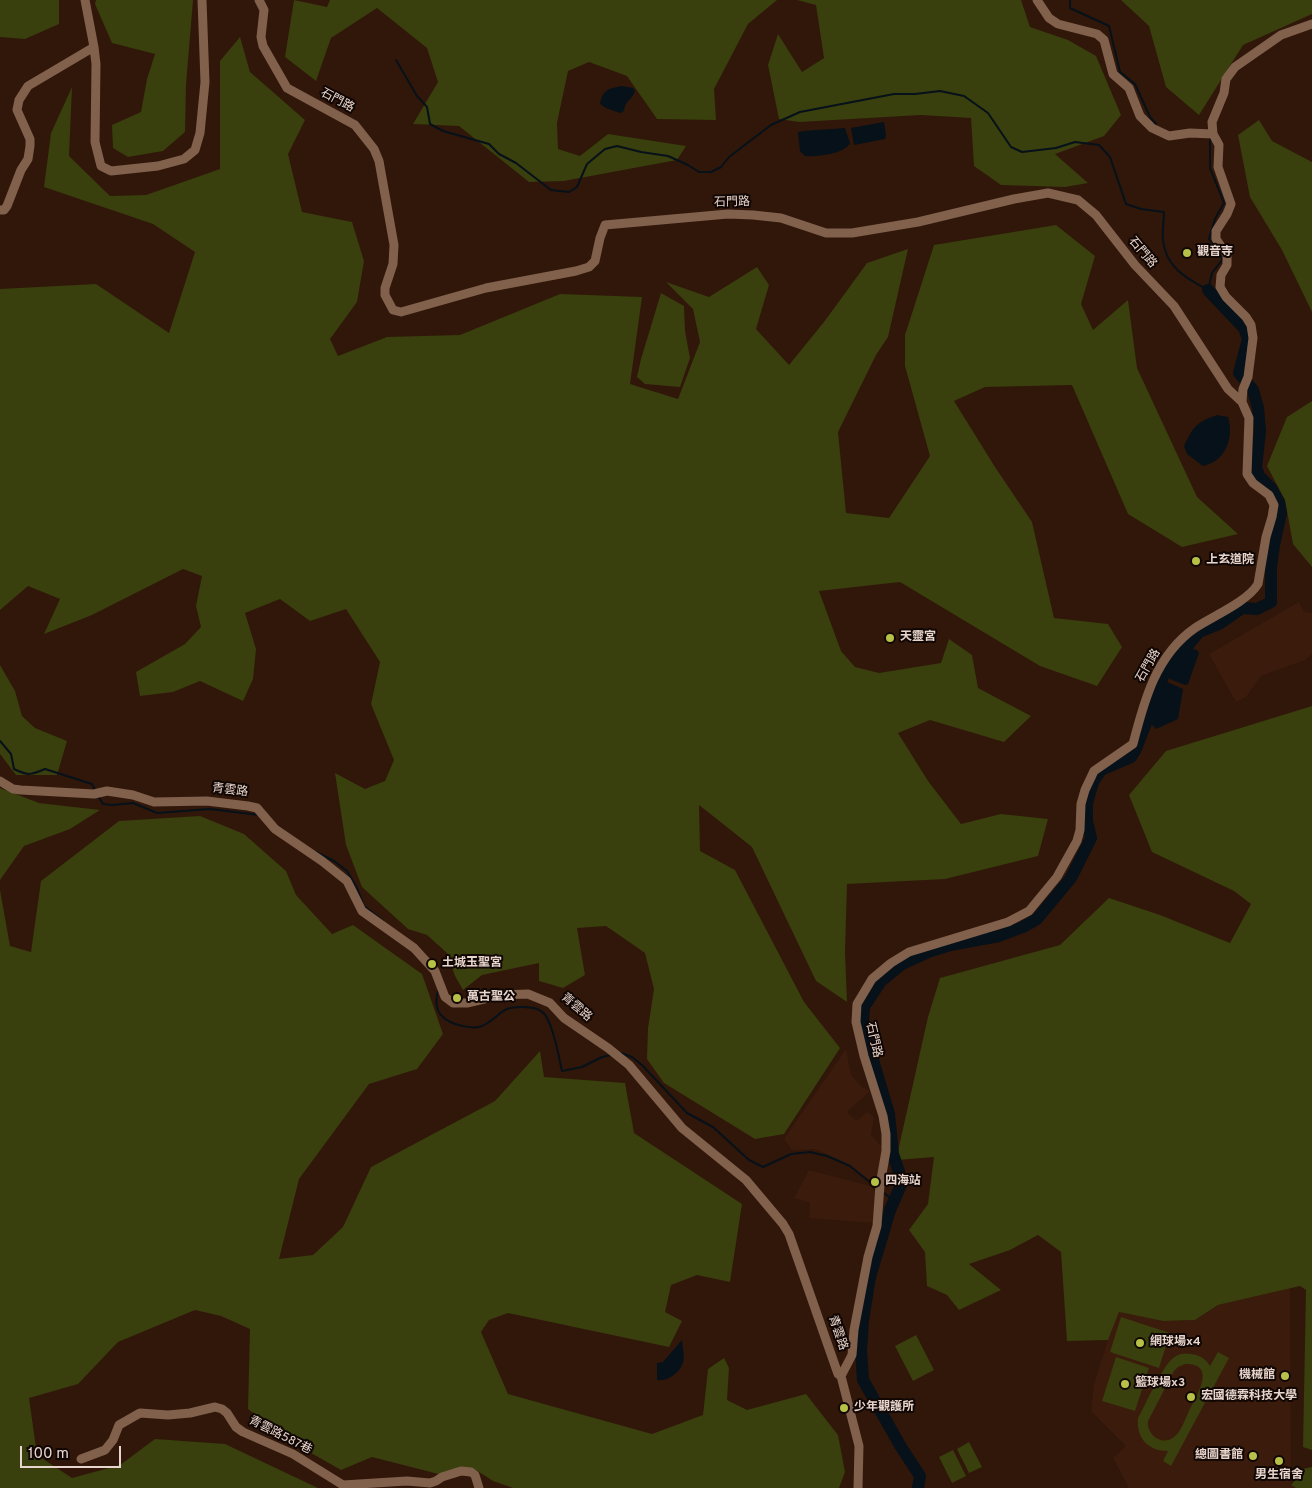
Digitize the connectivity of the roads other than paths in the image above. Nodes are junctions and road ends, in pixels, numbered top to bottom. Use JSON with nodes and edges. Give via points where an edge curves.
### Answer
{"nodes":[{"id":1,"x":85,"y":0,"type":"edge"},
{"id":2,"x":202,"y":0,"type":"edge"},
{"id":3,"x":259,"y":0,"type":"edge"},
{"id":4,"x":1037,"y":0,"type":"edge"},
{"id":5,"x":1312,"y":24,"type":"edge"},
{"id":6,"x":94,"y":47,"type":"junction"},
{"id":7,"x":1213,"y":134,"type":"junction"},
{"id":8,"x":0,"y":210,"type":"edge"},
{"id":9,"x":1242,"y":402,"type":"junction"},
{"id":10,"x":0,"y":781,"type":"edge"},
{"id":11,"x":841,"y":1376,"type":"junction"},
{"id":12,"x":81,"y":1459,"type":"dead end"},
{"id":13,"x":479,"y":1488,"type":"edge"},
{"id":14,"x":858,"y":1488,"type":"edge"}],
"edges":[{"from":1,"to":6,"type":"street"},
{"from":2,"to":6,"type":"street","via":[[205,82],[200,133],[195,150],[184,159],[129,170],[111,171],[101,166],[95,142]]},
{"from":3,"to":9,"type":"street","name":"石門路","via":[[264,10],[263,46],[287,88],[355,125],[374,148],[394,245],[393,264],[385,288],[393,310],[401,312],[486,288],[589,267],[595,261],[605,225],[728,214],[780,218],[826,233],[852,233],[1048,193],[1078,200],[1096,215],[1135,265],[1174,306],[1228,389]]},
{"from":4,"to":7,"type":"street","via":[[1049,18],[1058,24],[1097,34],[1104,40],[1113,74],[1129,88],[1140,116],[1152,128],[1169,136]]},
{"from":5,"to":7,"type":"street","via":[[1281,35],[1235,67],[1226,79],[1212,122]]},
{"from":6,"to":8,"type":"street","via":[[28,86],[19,100],[17,110],[30,140],[28,159],[7,206]]},
{"from":7,"to":9,"type":"street","via":[[1219,145],[1218,167],[1231,204],[1216,230],[1216,239],[1227,255],[1228,265],[1221,275],[1220,287],[1246,317],[1253,338]]},
{"from":9,"to":11,"type":"street","name":"石門路","via":[[1249,418],[1248,474],[1274,505],[1258,584],[1235,604],[1194,629],[1164,661],[1145,698],[1133,744],[1094,771],[1084,790],[1077,841],[1057,877],[1029,911],[1008,922],[909,952],[872,979],[857,1004],[856,1022],[883,1116],[886,1151],[877,1226],[868,1257],[852,1355]]},
{"from":10,"to":11,"type":"street","name":"青雲路","via":[[21,790],[94,794],[107,791],[154,802],[207,801],[257,808],[274,829],[347,880],[362,911],[414,948],[435,971],[445,997],[453,1003],[528,994],[550,1003],[564,1018],[629,1065],[682,1128],[746,1180],[783,1224],[790,1234]]},
{"from":11,"to":14,"type":"street","name":"青雲路","via":[[859,1446]]},
{"from":12,"to":13,"type":"street","name":"青雲路587巷","via":[[105,1450],[119,1425],[135,1415],[190,1413],[215,1407],[222,1408],[243,1432],[293,1454],[343,1485],[407,1481],[430,1483],[461,1471],[475,1475]]}]}
